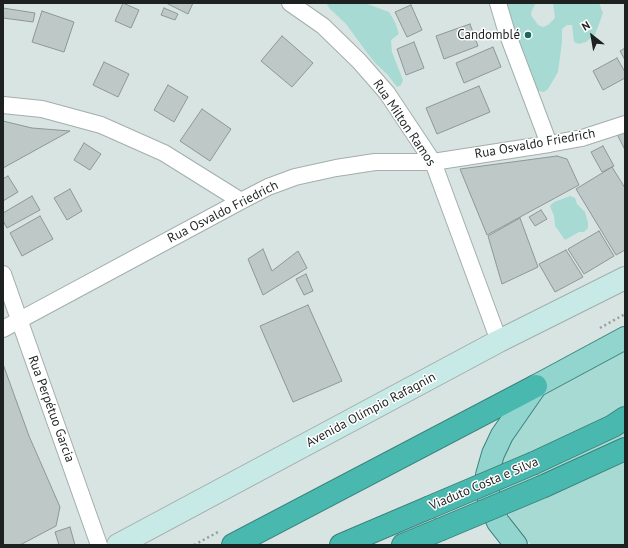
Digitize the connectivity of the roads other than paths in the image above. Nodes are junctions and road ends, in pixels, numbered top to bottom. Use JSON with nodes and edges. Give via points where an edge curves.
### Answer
{"nodes":[{"id":1,"x":290,"y":3,"type":"edge"},
{"id":2,"x":498,"y":3,"type":"edge"},
{"id":3,"x":3,"y":105,"type":"edge"},
{"id":4,"x":625,"y":124,"type":"edge"},
{"id":5,"x":549,"y":144,"type":"junction"},
{"id":6,"x":433,"y":162,"type":"junction"},
{"id":7,"x":241,"y":201,"type":"junction"},
{"id":8,"x":3,"y":274,"type":"edge"},
{"id":9,"x":625,"y":278,"type":"edge"},
{"id":10,"x":19,"y":320,"type":"junction"},
{"id":11,"x":3,"y":329,"type":"edge"},
{"id":12,"x":625,"y":338,"type":"edge"},
{"id":13,"x":499,"y":341,"type":"junction"},
{"id":14,"x":536,"y":386,"type":"junction"},
{"id":15,"x":625,"y":418,"type":"edge"},
{"id":16,"x":625,"y":449,"type":"edge"},
{"id":17,"x":99,"y":545,"type":"edge"},
{"id":18,"x":118,"y":545,"type":"edge"},
{"id":19,"x":233,"y":545,"type":"edge"},
{"id":20,"x":341,"y":545,"type":"edge"},
{"id":21,"x":403,"y":545,"type":"edge"},
{"id":22,"x":516,"y":545,"type":"edge"}],
"edges":[{"from":1,"to":6,"type":"street","name":"Rua Milton Ramos","via":[[323,26],[359,61],[387,93]]},
{"from":2,"to":5,"type":"street"},
{"from":3,"to":7,"type":"street","via":[[42,109],[101,124],[164,153]]},
{"from":4,"to":5,"type":"street","name":"Rua Osvaldo Friedrich","via":[[582,138]]},
{"from":5,"to":6,"type":"street","name":"Rua Osvaldo Friedrich"},
{"from":6,"to":7,"type":"street","name":"Rua Osvaldo Friedrich","via":[[375,162],[336,168],[295,177]]},
{"from":6,"to":13,"type":"street","name":"Rua Milton Ramos"},
{"from":7,"to":10,"type":"street","name":"Rua Osvaldo Friedrich"},
{"from":8,"to":10,"type":"street","name":"Rua Perpétuo Garcia"},
{"from":9,"to":13,"type":"street","name":"Avenida Olímpio Rafagnin"},
{"from":10,"to":11,"type":"street","name":"Rua Osvaldo Friedrich"},
{"from":10,"to":17,"type":"street","name":"Rua Perpétuo Garcia"},
{"from":12,"to":14,"type":"main road"},
{"from":13,"to":18,"type":"street","name":"Avenida Olímpio Rafagnin"},
{"from":14,"to":19,"type":"highway"},
{"from":14,"to":22,"type":"main road","via":[[502,435],[493,454],[488,475],[489,502],[498,522]]},
{"from":15,"to":20,"type":"highway","name":"Viaduto Costa e Silva","bridge":true,"via":[[534,463]]},
{"from":16,"to":21,"type":"highway","name":"Viaduto Costa e Silva","bridge":true}]}
